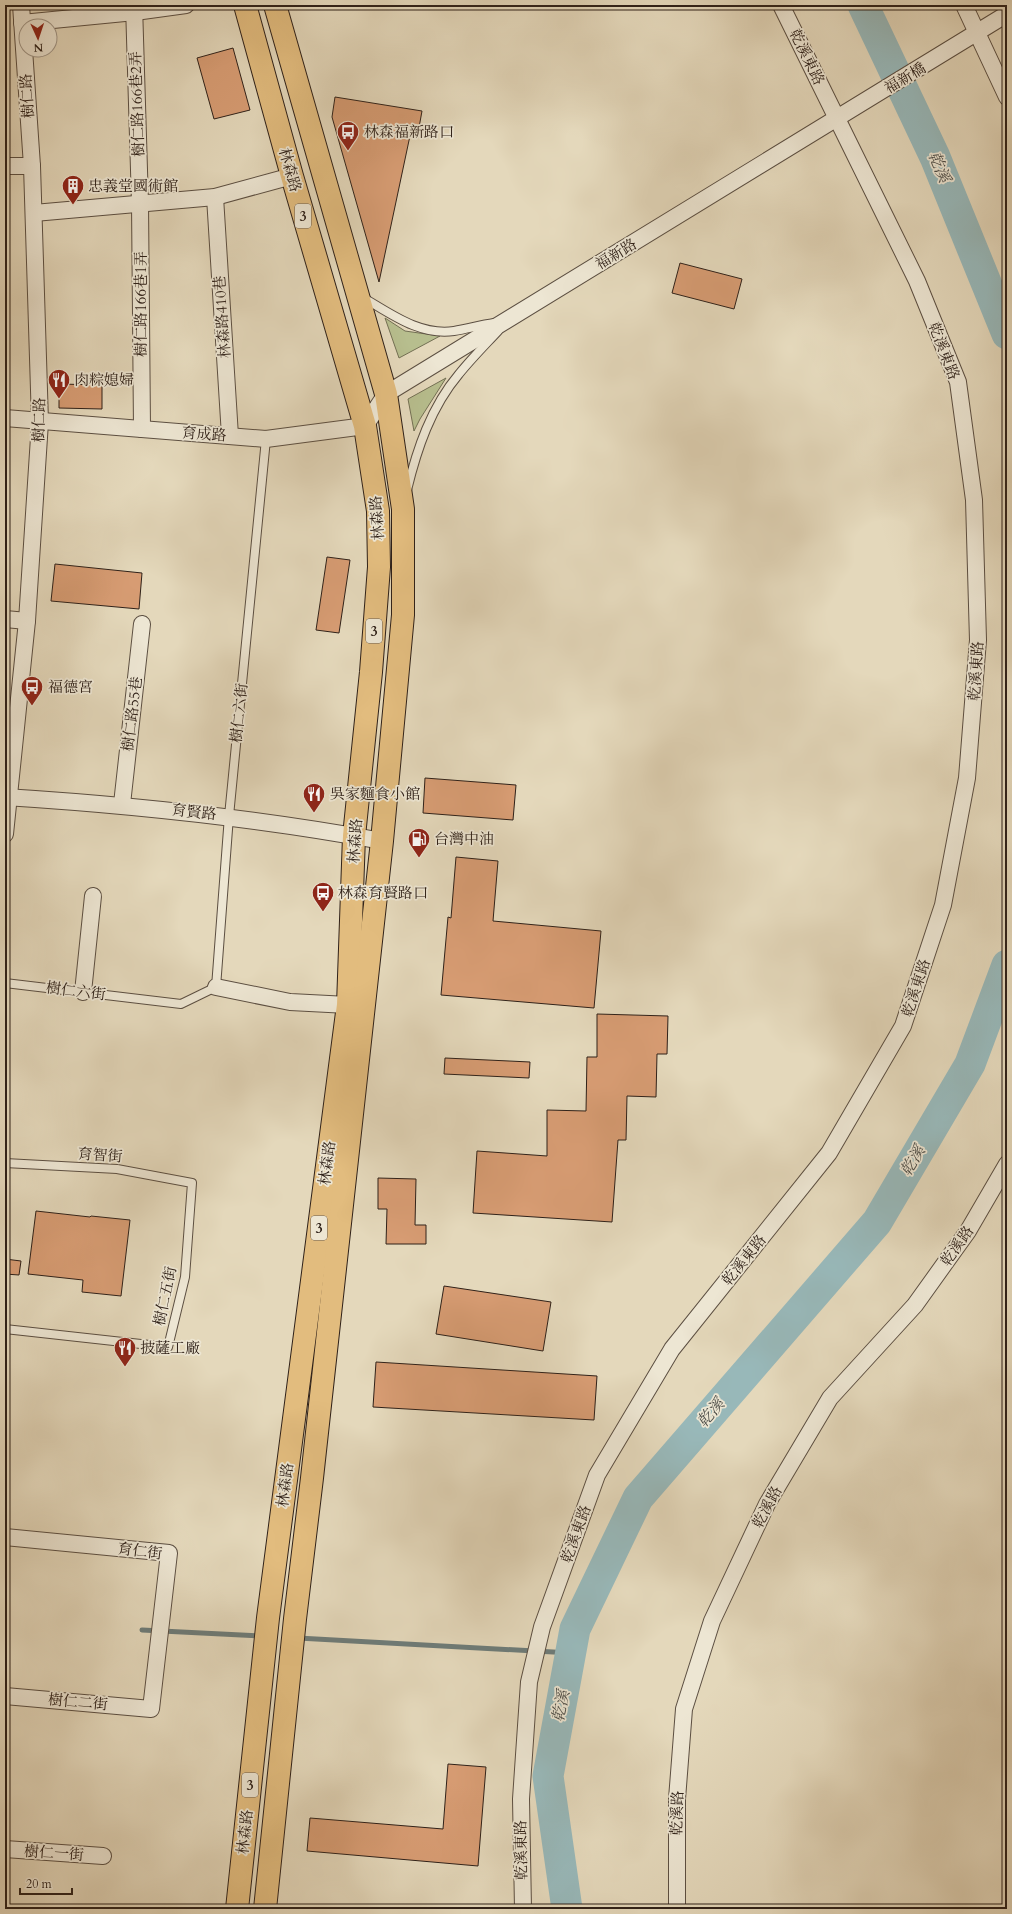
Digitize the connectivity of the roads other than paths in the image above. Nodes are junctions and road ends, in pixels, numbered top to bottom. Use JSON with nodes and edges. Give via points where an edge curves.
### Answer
{"nodes":[{"id":1,"x":21,"y":5,"type":"edge"},
{"id":2,"x":186,"y":5,"type":"edge"},
{"id":3,"x":245,"y":5,"type":"edge"},
{"id":4,"x":275,"y":5,"type":"edge"},
{"id":5,"x":781,"y":5,"type":"edge"},
{"id":6,"x":964,"y":5,"type":"edge"},
{"id":7,"x":134,"y":9,"type":"edge"},
{"id":8,"x":1007,"y":14,"type":"edge"},
{"id":9,"x":22,"y":18,"type":"edge"},
{"id":10,"x":58,"y":18,"type":"edge"},
{"id":11,"x":978,"y":33,"type":"junction"},
{"id":12,"x":24,"y":58,"type":"edge"},
{"id":13,"x":1007,"y":97,"type":"edge"},
{"id":14,"x":842,"y":116,"type":"junction"},
{"id":15,"x":5,"y":166,"type":"edge"},
{"id":16,"x":32,"y":166,"type":"junction"},
{"id":17,"x":292,"y":176,"type":"junction"},
{"id":18,"x":215,"y":197,"type":"junction"},
{"id":19,"x":140,"y":203,"type":"junction"},
{"id":20,"x":34,"y":213,"type":"junction"},
{"id":21,"x":356,"y":293,"type":"junction"},
{"id":22,"x":510,"y":319,"type":"junction"},
{"id":23,"x":386,"y":394,"type":"junction"},
{"id":24,"x":5,"y":418,"type":"edge"},
{"id":25,"x":40,"y":422,"type":"junction"},
{"id":26,"x":365,"y":426,"type":"junction"},
{"id":27,"x":142,"y":429,"type":"junction"},
{"id":28,"x":230,"y":436,"type":"junction"},
{"id":29,"x":266,"y":439,"type":"junction"},
{"id":30,"x":403,"y":509,"type":"junction"},
{"id":31,"x":5,"y":620,"type":"edge"},
{"id":32,"x":27,"y":621,"type":"junction"},
{"id":33,"x":142,"y":624,"type":"dead end"},
{"id":34,"x":7,"y":797,"type":"edge"},
{"id":35,"x":122,"y":804,"type":"junction"},
{"id":36,"x":228,"y":816,"type":"junction"},
{"id":37,"x":5,"y":834,"type":"edge"},
{"id":38,"x":354,"y":836,"type":"junction"},
{"id":39,"x":382,"y":842,"type":"junction"},
{"id":40,"x":93,"y":896,"type":"dead end"},
{"id":41,"x":5,"y":983,"type":"edge"},
{"id":42,"x":216,"y":987,"type":"junction"},
{"id":43,"x":83,"y":992,"type":"junction"},
{"id":44,"x":348,"y":1006,"type":"junction"},
{"id":45,"x":5,"y":1163,"type":"edge"},
{"id":46,"x":1007,"y":1164,"type":"edge"},
{"id":47,"x":192,"y":1182,"type":"joint"},
{"id":48,"x":5,"y":1329,"type":"edge"},
{"id":49,"x":5,"y":1537,"type":"edge"},
{"id":50,"x":5,"y":1696,"type":"edge"},
{"id":51,"x":151,"y":1709,"type":"joint"},
{"id":52,"x":5,"y":1849,"type":"edge"},
{"id":53,"x":103,"y":1856,"type":"dead end"},
{"id":54,"x":237,"y":1909,"type":"edge"},
{"id":55,"x":265,"y":1909,"type":"edge"},
{"id":56,"x":522,"y":1909,"type":"edge"},
{"id":57,"x":677,"y":1909,"type":"edge"}],
"edges":[{"from":1,"to":9,"type":"street","name":"樹仁路"},
{"from":2,"to":7,"type":"street"},
{"from":3,"to":17,"type":"main road","name":"林森路","number":"3"},
{"from":4,"to":21,"type":"main road","name":"林森路","number":"3"},
{"from":5,"to":14,"type":"street","name":"乾溪東路"},
{"from":6,"to":11,"type":"street"},
{"from":7,"to":10,"type":"street"},
{"from":7,"to":19,"type":"street","name":"樹仁路166巷2弄"},
{"from":8,"to":11,"type":"street"},
{"from":11,"to":13,"type":"street"},
{"from":11,"to":14,"type":"street","name":"福新橋"},
{"from":12,"to":16,"type":"street","name":"樹仁路"},
{"from":14,"to":22,"type":"street","name":"福新路"},
{"from":14,"to":56,"type":"street","name":"乾溪東路","via":[[917,281],[958,382],[974,500],[978,640],[967,778],[943,905],[903,1026],[829,1153],[672,1349],[597,1475],[542,1627],[530,1682],[521,1799]]},
{"from":15,"to":16,"type":"street"},
{"from":16,"to":20,"type":"street","name":"樹仁路"},
{"from":17,"to":18,"type":"street"},
{"from":17,"to":26,"type":"main road","name":"林森路","number":"3"},
{"from":18,"to":19,"type":"street"},
{"from":18,"to":28,"type":"street","name":"林森路410巷"},
{"from":19,"to":20,"type":"street"},
{"from":19,"to":27,"type":"street","name":"樹仁路166巷1弄"},
{"from":20,"to":25,"type":"street","name":"樹仁路"},
{"from":21,"to":22,"type":"lane","via":[[409,324],[428,330],[453,331]]},
{"from":21,"to":23,"type":"main road","name":"林森路","number":"3"},
{"from":22,"to":23,"type":"street","name":"福新路"},
{"from":22,"to":30,"type":"lane","via":[[458,374],[434,412],[415,458]]},
{"from":23,"to":26,"type":"street"},
{"from":23,"to":30,"type":"main road","name":"林森路","number":"3"},
{"from":24,"to":25,"type":"street","name":"育成路"},
{"from":25,"to":27,"type":"street","name":"育成路"},
{"from":25,"to":32,"type":"street","name":"樹仁路"},
{"from":26,"to":29,"type":"street","name":"育成路"},
{"from":26,"to":38,"type":"main road","name":"林森路","number":"3","via":[[378,510],[379,567]]},
{"from":27,"to":28,"type":"street","name":"育成路"},
{"from":28,"to":29,"type":"street","name":"育成路"},
{"from":29,"to":36,"type":"lane","name":"樹仁六街"},
{"from":30,"to":39,"type":"main road","name":"林森路","number":"3","via":[[403,615]]},
{"from":31,"to":32,"type":"street"},
{"from":32,"to":34,"type":"street","name":"樹仁路"},
{"from":33,"to":35,"type":"street","name":"樹仁路55巷"},
{"from":34,"to":35,"type":"street","name":"育賢路"},
{"from":34,"to":37,"type":"street","name":"樹仁路"},
{"from":35,"to":36,"type":"street","name":"育賢路"},
{"from":36,"to":38,"type":"street","name":"育賢路"},
{"from":36,"to":42,"type":"lane","name":"樹仁六街"},
{"from":38,"to":39,"type":"street","name":"育賢路"},
{"from":38,"to":44,"type":"main road","name":"林森路","number":"3"},
{"from":39,"to":55,"type":"main road","name":"林森路","number":"3"},
{"from":40,"to":43,"type":"street"},
{"from":41,"to":43,"type":"lane","name":"樹仁六街"},
{"from":42,"to":43,"type":"lane","name":"樹仁六街","via":[[181,1004]]},
{"from":42,"to":44,"type":"street","via":[[290,1002]]},
{"from":44,"to":54,"type":"main road","name":"林森路","number":"3","via":[[268,1618]]},
{"from":45,"to":47,"type":"lane","name":"育智街","via":[[117,1169]]},
{"from":46,"to":57,"type":"street","name":"乾溪路","via":[[968,1232],[915,1305],[830,1398],[767,1504],[712,1621],[684,1709],[677,1799]]},
{"from":47,"to":48,"type":"lane","name":"樹仁五街","via":[[185,1276],[168,1347]]},
{"from":49,"to":51,"type":"street","name":"育仁街","via":[[169,1554]]},
{"from":50,"to":51,"type":"street","name":"樹仁二街"},
{"from":52,"to":53,"type":"street","name":"樹仁一街"}]}
